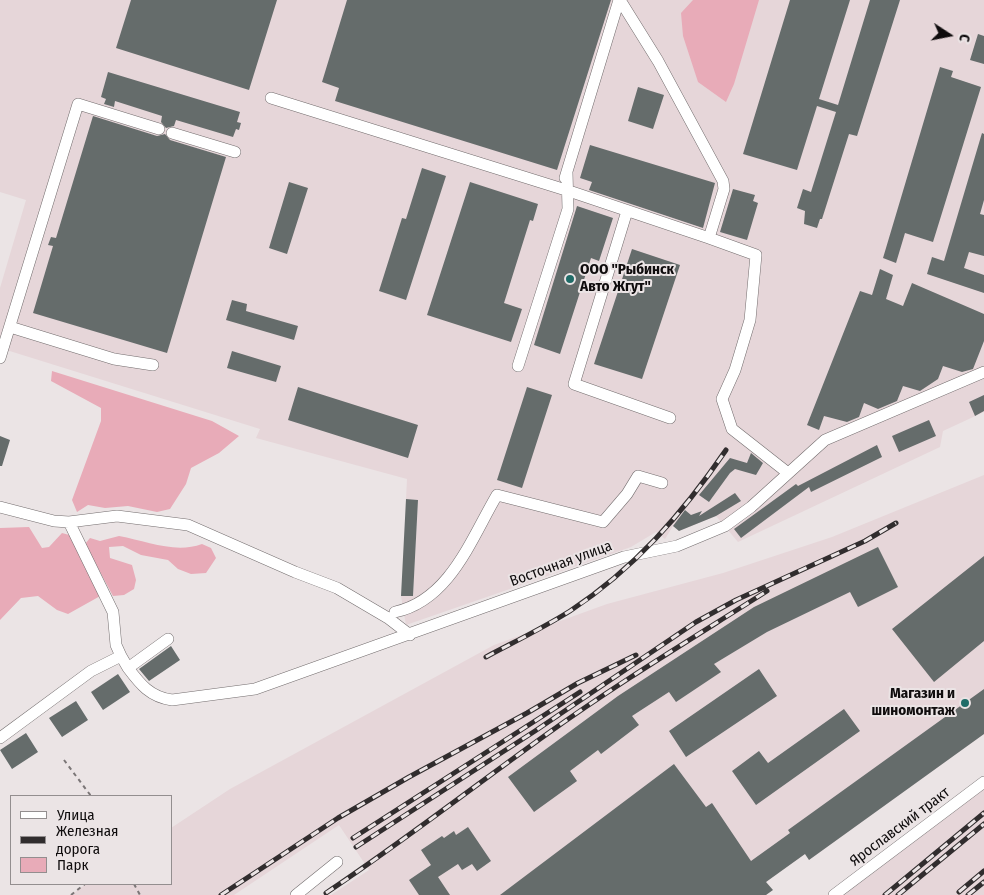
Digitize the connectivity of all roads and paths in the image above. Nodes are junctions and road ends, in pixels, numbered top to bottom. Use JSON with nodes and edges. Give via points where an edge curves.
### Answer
{"nodes":[{"id":1,"x":620,"y":0,"type":"edge"},
{"id":2,"x":271,"y":98,"type":"dead end"},
{"id":3,"x":159,"y":129,"type":"dead end"},
{"id":4,"x":172,"y":133,"type":"dead end"},
{"id":5,"x":235,"y":152,"type":"dead end"},
{"id":6,"x":565,"y":190,"type":"junction"},
{"id":7,"x":627,"y":211,"type":"junction"},
{"id":8,"x":709,"y":238,"type":"junction"},
{"id":9,"x":10,"y":327,"type":"junction"},
{"id":10,"x":0,"y":358,"type":"edge"},
{"id":11,"x":154,"y":365,"type":"dead end"},
{"id":12,"x":518,"y":366,"type":"dead end"},
{"id":13,"x":984,"y":372,"type":"edge"},
{"id":14,"x":670,"y":418,"type":"dead end"},
{"id":15,"x":788,"y":473,"type":"junction"},
{"id":16,"x":662,"y":483,"type":"dead end"},
{"id":17,"x":0,"y":507,"type":"edge"},
{"id":18,"x":69,"y":522,"type":"junction"},
{"id":19,"x":395,"y":612,"type":"dead end"},
{"id":20,"x":410,"y":635,"type":"junction"},
{"id":21,"x":168,"y":639,"type":"dead end"},
{"id":22,"x":121,"y":656,"type":"junction"},
{"id":23,"x":128,"y":668,"type":"junction"},
{"id":24,"x":0,"y":738,"type":"edge"},
{"id":25,"x":64,"y":760,"type":"dead end"},
{"id":26,"x":984,"y":782,"type":"edge"},
{"id":27,"x":90,"y":795,"type":"edge"},
{"id":28,"x":338,"y":862,"type":"dead end"},
{"id":29,"x":84,"y":885,"type":"edge"},
{"id":30,"x":300,"y":894,"type":"edge"},
{"id":31,"x":71,"y":895,"type":"edge"},
{"id":32,"x":834,"y":895,"type":"edge"}],
"edges":[{"from":1,"to":6,"type":"street","via":[[567,172]]},
{"from":1,"to":8,"type":"street","via":[[658,61],[723,181],[724,189]]},
{"from":2,"to":6,"type":"street"},
{"from":3,"to":9,"type":"street","via":[[78,104]]},
{"from":4,"to":5,"type":"street"},
{"from":6,"to":7,"type":"street"},
{"from":6,"to":12,"type":"street","via":[[568,209]]},
{"from":7,"to":8,"type":"street"},
{"from":7,"to":14,"type":"street","via":[[574,384]]},
{"from":8,"to":15,"type":"street","via":[[756,255],[750,320],[735,370],[722,399],[732,429]]},
{"from":9,"to":10,"type":"street"},
{"from":9,"to":11,"type":"street","via":[[114,359]]},
{"from":13,"to":15,"type":"street","name":"Восточная улица","via":[[825,440]]},
{"from":15,"to":20,"type":"street","name":"Восточная улица","via":[[752,507],[724,526],[698,538],[677,546],[624,557]]},
{"from":16,"to":19,"type":"street","via":[[638,476],[603,522],[497,494],[449,578],[436,593]]},
{"from":17,"to":18,"type":"street"},
{"from":18,"to":20,"type":"street","via":[[117,516],[188,526],[337,588]]},
{"from":18,"to":22,"type":"street","name":"Восточная улица","via":[[113,612],[116,645]]},
{"from":20,"to":23,"type":"street","name":"Восточная улица","via":[[255,689],[172,700],[151,694]]},
{"from":21,"to":23,"type":"street"},
{"from":22,"to":23,"type":"street","name":"Восточная улица"},
{"from":22,"to":24,"type":"street","via":[[91,671]]},
{"from":25,"to":27,"type":"path"},
{"from":26,"to":32,"type":"street","name":"Ярославский тракт"},
{"from":28,"to":30,"type":"street"},
{"from":29,"to":31,"type":"path"}]}
